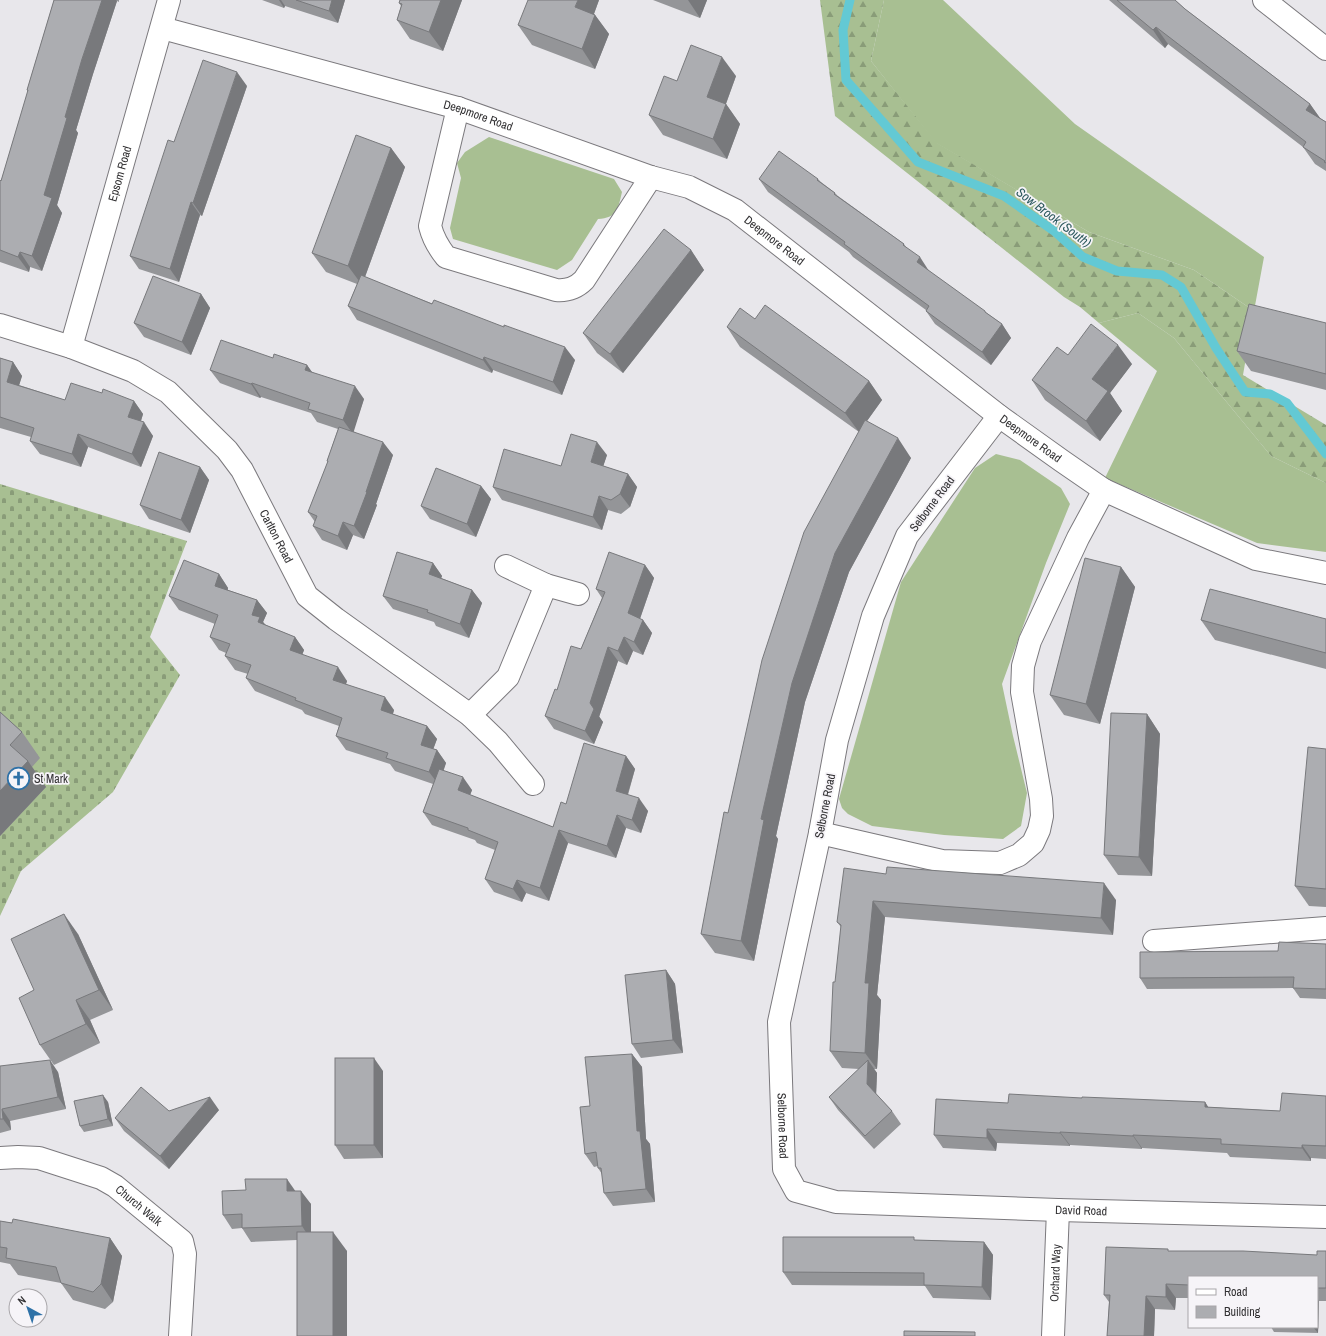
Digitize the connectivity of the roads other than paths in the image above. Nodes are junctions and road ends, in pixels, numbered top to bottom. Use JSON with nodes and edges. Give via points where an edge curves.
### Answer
{"nodes":[{"id":1,"x":169,"y":0,"type":"edge"},
{"id":2,"x":1264,"y":0,"type":"edge"},
{"id":3,"x":162,"y":28,"type":"junction"},
{"id":4,"x":1326,"y":49,"type":"edge"},
{"id":5,"x":458,"y":108,"type":"junction"},
{"id":6,"x":651,"y":177,"type":"junction"},
{"id":7,"x":0,"y":325,"type":"edge"},
{"id":8,"x":71,"y":347,"type":"junction"},
{"id":9,"x":999,"y":416,"type":"junction"},
{"id":10,"x":1104,"y":490,"type":"junction"},
{"id":11,"x":506,"y":566,"type":"dead end"},
{"id":12,"x":1326,"y":573,"type":"edge"},
{"id":13,"x":546,"y":585,"type":"junction"},
{"id":14,"x":578,"y":594,"type":"dead end"},
{"id":15,"x":470,"y":715,"type":"junction"},
{"id":16,"x":533,"y":784,"type":"dead end"},
{"id":17,"x":820,"y":833,"type":"junction"},
{"id":18,"x":1326,"y":928,"type":"edge"},
{"id":19,"x":1154,"y":941,"type":"dead end"},
{"id":20,"x":0,"y":1158,"type":"edge"},
{"id":21,"x":836,"y":1202,"type":"joint"},
{"id":22,"x":1058,"y":1210,"type":"junction"},
{"id":23,"x":1326,"y":1217,"type":"edge"},
{"id":24,"x":180,"y":1336,"type":"edge"},
{"id":25,"x":1053,"y":1336,"type":"edge"}],
"edges":[{"from":1,"to":3,"type":"street","name":"Epsom Road"},
{"from":2,"to":4,"type":"street"},
{"from":3,"to":5,"type":"street","name":"Deepmore Road"},
{"from":3,"to":8,"type":"street","name":"Epsom Road"},
{"from":5,"to":6,"type":"street","name":"Deepmore Road"},
{"from":5,"to":6,"type":"street","via":[[430,226],[439,250],[446,257],[565,291],[584,280]]},
{"from":6,"to":9,"type":"street","name":"Deepmore Road","via":[[689,187],[735,210]]},
{"from":7,"to":8,"type":"street","name":"Carlton Road"},
{"from":8,"to":15,"type":"street","name":"Carlton Road","via":[[133,371],[168,392],[227,450],[242,470],[307,596]]},
{"from":9,"to":10,"type":"street","name":"Deepmore Road"},
{"from":9,"to":17,"type":"street","name":"Selborne Road","via":[[907,536],[876,609],[838,740]]},
{"from":10,"to":12,"type":"street","name":"Deepmore Road","via":[[1256,559]]},
{"from":10,"to":17,"type":"street","via":[[1068,558],[1030,641],[1023,666],[1022,692],[1042,816],[1039,830],[1032,842],[1019,855],[1000,863],[942,861]]},
{"from":11,"to":13,"type":"street"},
{"from":13,"to":14,"type":"street"},
{"from":13,"to":15,"type":"street","via":[[508,678]]},
{"from":15,"to":16,"type":"street","name":"Carlton Road","via":[[498,742]]},
{"from":17,"to":21,"type":"street","name":"Selborne Road","via":[[779,1022],[784,1169],[796,1191]]},
{"from":18,"to":19,"type":"street"},
{"from":20,"to":24,"type":"street","name":"Church Walk","via":[[39,1158],[101,1178],[115,1186],[182,1241],[185,1254]]},
{"from":21,"to":22,"type":"street","name":"David Road"},
{"from":22,"to":23,"type":"street","name":"David Road"},
{"from":22,"to":25,"type":"street","name":"Orchard Way"}]}
